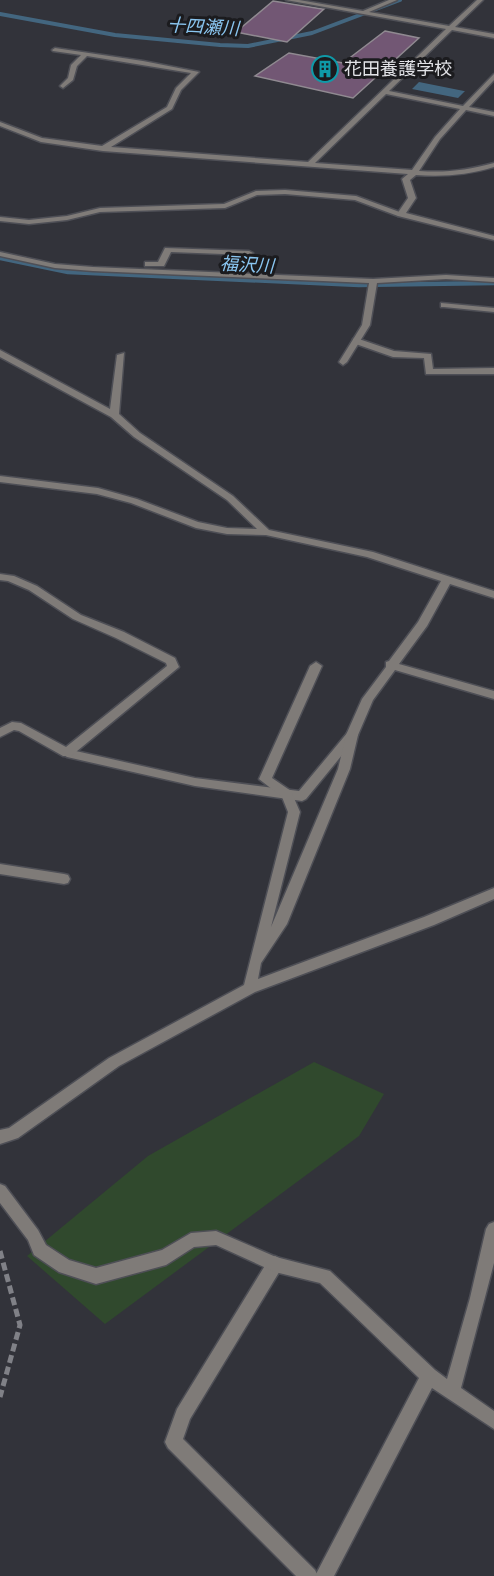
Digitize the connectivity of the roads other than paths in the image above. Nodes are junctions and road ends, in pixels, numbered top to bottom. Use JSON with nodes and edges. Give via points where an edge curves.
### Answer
{"nodes":[{"id":1,"x":289,"y":0,"type":"edge"},
{"id":2,"x":394,"y":0,"type":"edge"},
{"id":3,"x":480,"y":0,"type":"edge"},
{"id":4,"x":364,"y":13,"type":"junction"},
{"id":5,"x":451,"y":28,"type":"junction"},
{"id":6,"x":494,"y":36,"type":"edge"},
{"id":7,"x":55,"y":50,"type":"dead end"},
{"id":8,"x":86,"y":54,"type":"junction"},
{"id":9,"x":494,"y":76,"type":"edge"},
{"id":10,"x":63,"y":86,"type":"dead end"},
{"id":11,"x":384,"y":92,"type":"junction"},
{"id":12,"x":464,"y":109,"type":"junction"},
{"id":13,"x":494,"y":114,"type":"edge"},
{"id":14,"x":0,"y":124,"type":"edge"},
{"id":15,"x":103,"y":149,"type":"junction"},
{"id":16,"x":309,"y":165,"type":"junction"},
{"id":17,"x":494,"y":165,"type":"edge"},
{"id":18,"x":414,"y":173,"type":"junction"},
{"id":19,"x":401,"y":213,"type":"junction"},
{"id":20,"x":0,"y":219,"type":"edge"},
{"id":21,"x":494,"y":238,"type":"edge"},
{"id":22,"x":0,"y":254,"type":"edge"},
{"id":23,"x":249,"y":254,"type":"dead end"},
{"id":24,"x":105,"y":269,"type":"junction"},
{"id":25,"x":494,"y":280,"type":"edge"},
{"id":26,"x":373,"y":281,"type":"junction"},
{"id":27,"x":444,"y":305,"type":"dead end"},
{"id":28,"x":494,"y":309,"type":"edge"},
{"id":29,"x":356,"y":341,"type":"junction"},
{"id":30,"x":0,"y":353,"type":"edge"},
{"id":31,"x":121,"y":355,"type":"dead end"},
{"id":32,"x":343,"y":362,"type":"dead end"},
{"id":33,"x":494,"y":371,"type":"edge"},
{"id":34,"x":114,"y":415,"type":"junction"},
{"id":35,"x":0,"y":479,"type":"edge"},
{"id":36,"x":266,"y":531,"type":"junction"},
{"id":37,"x":0,"y":578,"type":"edge"},
{"id":38,"x":446,"y":581,"type":"junction"},
{"id":39,"x":494,"y":595,"type":"edge"},
{"id":40,"x":390,"y":665,"type":"junction"},
{"id":41,"x":316,"y":666,"type":"dead end"},
{"id":42,"x":494,"y":695,"type":"edge"},
{"id":43,"x":0,"y":733,"type":"edge"},
{"id":44,"x":352,"y":735,"type":"junction"},
{"id":45,"x":68,"y":753,"type":"junction"},
{"id":46,"x":287,"y":794,"type":"junction"},
{"id":47,"x":0,"y":869,"type":"edge"},
{"id":48,"x":64,"y":879,"type":"dead end"},
{"id":49,"x":494,"y":893,"type":"edge"},
{"id":50,"x":255,"y":962,"type":"junction"},
{"id":51,"x":250,"y":988,"type":"junction"},
{"id":52,"x":0,"y":1137,"type":"edge"},
{"id":53,"x":0,"y":1191,"type":"edge"},
{"id":54,"x":494,"y":1229,"type":"edge"},
{"id":55,"x":275,"y":1264,"type":"junction"},
{"id":56,"x":429,"y":1376,"type":"junction"},
{"id":57,"x":452,"y":1392,"type":"junction"},
{"id":58,"x":494,"y":1421,"type":"edge"},
{"id":59,"x":309,"y":1576,"type":"edge"},
{"id":60,"x":324,"y":1576,"type":"edge"}],
"edges":[{"from":1,"to":4,"type":"street"},
{"from":2,"to":4,"type":"street"},
{"from":3,"to":5,"type":"street"},
{"from":4,"to":5,"type":"street"},
{"from":5,"to":6,"type":"street"},
{"from":5,"to":11,"type":"street"},
{"from":7,"to":8,"type":"street"},
{"from":8,"to":10,"type":"street","via":[[74,65]]},
{"from":8,"to":15,"type":"street","via":[[196,72],[178,89],[170,108]]},
{"from":9,"to":12,"type":"street"},
{"from":11,"to":12,"type":"street"},
{"from":11,"to":16,"type":"street"},
{"from":12,"to":13,"type":"street"},
{"from":12,"to":18,"type":"street","via":[[437,138]]},
{"from":14,"to":15,"type":"street","via":[[41,140]]},
{"from":15,"to":16,"type":"street"},
{"from":16,"to":18,"type":"street"},
{"from":17,"to":18,"type":"street","via":[[444,175]]},
{"from":18,"to":19,"type":"street","via":[[406,179],[412,198]]},
{"from":19,"to":20,"type":"street","via":[[356,198],[285,192],[256,193],[225,206],[100,210],[29,222]]},
{"from":19,"to":21,"type":"street"},
{"from":22,"to":24,"type":"street","via":[[55,266]]},
{"from":23,"to":24,"type":"street","via":[[168,250],[161,264],[120,263]]},
{"from":24,"to":26,"type":"street"},
{"from":25,"to":26,"type":"street","via":[[446,277]]},
{"from":26,"to":29,"type":"street","via":[[366,325]]},
{"from":27,"to":28,"type":"street"},
{"from":29,"to":32,"type":"street"},
{"from":29,"to":33,"type":"street","via":[[393,354],[428,356],[429,372]]},
{"from":30,"to":34,"type":"street"},
{"from":31,"to":34,"type":"street"},
{"from":34,"to":36,"type":"street","via":[[230,498]]},
{"from":35,"to":36,"type":"street","via":[[98,491],[196,525],[227,531]]},
{"from":36,"to":38,"type":"street","via":[[369,554]]},
{"from":37,"to":45,"type":"street","via":[[33,588],[76,617],[171,661],[173,667]]},
{"from":38,"to":39,"type":"street"},
{"from":38,"to":40,"type":"street","via":[[423,622]]},
{"from":40,"to":42,"type":"street"},
{"from":40,"to":44,"type":"street","via":[[368,699]]},
{"from":41,"to":46,"type":"street","via":[[265,779]]},
{"from":43,"to":45,"type":"street","via":[[12,726],[21,727]]},
{"from":44,"to":46,"type":"street","via":[[302,796]]},
{"from":44,"to":50,"type":"street","via":[[344,769],[280,924]]},
{"from":45,"to":46,"type":"street","via":[[195,782]]},
{"from":46,"to":50,"type":"street","via":[[294,812]]},
{"from":47,"to":48,"type":"street"},
{"from":49,"to":51,"type":"street"},
{"from":50,"to":51,"type":"street"},
{"from":51,"to":52,"type":"street","via":[[114,1062],[14,1133]]},
{"from":53,"to":55,"type":"street","via":[[40,1250],[64,1267],[96,1276],[166,1257],[192,1240],[216,1238]]},
{"from":54,"to":57,"type":"street"},
{"from":55,"to":56,"type":"street","via":[[324,1276]]},
{"from":55,"to":59,"type":"street","via":[[183,1415],[174,1442]]},
{"from":56,"to":57,"type":"street"},
{"from":56,"to":60,"type":"street"},
{"from":57,"to":58,"type":"street"}]}
